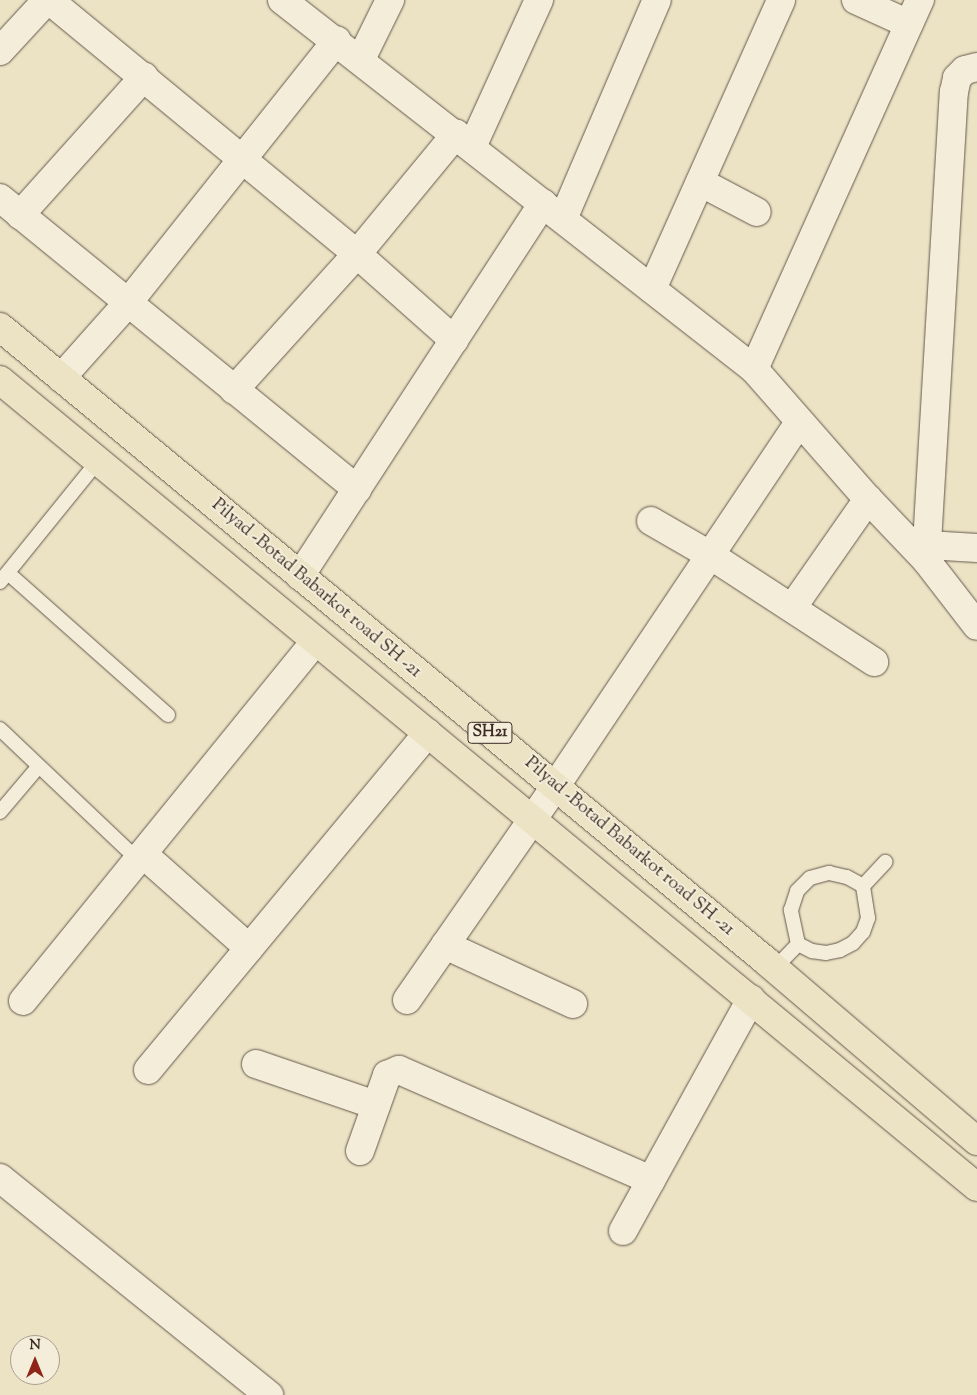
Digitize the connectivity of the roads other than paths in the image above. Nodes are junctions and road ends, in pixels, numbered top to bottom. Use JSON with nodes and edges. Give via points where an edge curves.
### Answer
{"nodes":[{"id":1,"x":48,"y":0,"type":"edge"},
{"id":2,"x":282,"y":0,"type":"edge"},
{"id":3,"x":390,"y":0,"type":"edge"},
{"id":4,"x":539,"y":0,"type":"edge"},
{"id":5,"x":657,"y":0,"type":"edge"},
{"id":6,"x":781,"y":0,"type":"edge"},
{"id":7,"x":856,"y":0,"type":"edge"},
{"id":8,"x":920,"y":0,"type":"edge"},
{"id":9,"x":909,"y":24,"type":"junction"},
{"id":10,"x":337,"y":40,"type":"junction"},
{"id":11,"x":0,"y":50,"type":"edge"},
{"id":12,"x":361,"y":59,"type":"junction"},
{"id":13,"x":977,"y":67,"type":"edge"},
{"id":14,"x":144,"y":78,"type":"junction"},
{"id":15,"x":464,"y":141,"type":"junction"},
{"id":16,"x":243,"y":159,"type":"junction"},
{"id":17,"x":700,"y":182,"type":"junction"},
{"id":18,"x":10,"y":206,"type":"edge"},
{"id":19,"x":553,"y":211,"type":"junction"},
{"id":20,"x":757,"y":212,"type":"dead end"},
{"id":21,"x":357,"y":254,"type":"junction"},
{"id":22,"x":652,"y":289,"type":"junction"},
{"id":23,"x":127,"y":304,"type":"junction"},
{"id":24,"x":0,"y":327,"type":"edge"},
{"id":25,"x":454,"y":340,"type":"junction"},
{"id":26,"x":754,"y":369,"type":"junction"},
{"id":27,"x":62,"y":378,"type":"junction"},
{"id":28,"x":0,"y":380,"type":"edge"},
{"id":29,"x":234,"y":390,"type":"junction"},
{"id":30,"x":799,"y":422,"type":"junction"},
{"id":31,"x":98,"y":461,"type":"junction"},
{"id":32,"x":357,"y":489,"type":"junction"},
{"id":33,"x":868,"y":499,"type":"junction"},
{"id":34,"x":652,"y":521,"type":"dead end"},
{"id":35,"x":977,"y":548,"type":"edge"},
{"id":36,"x":927,"y":552,"type":"junction"},
{"id":37,"x":710,"y":555,"type":"junction"},
{"id":38,"x":300,"y":576,"type":"junction"},
{"id":39,"x":4,"y":578,"type":"edge"},
{"id":40,"x":792,"y":608,"type":"junction"},
{"id":41,"x":977,"y":626,"type":"edge"},
{"id":42,"x":316,"y":641,"type":"junction"},
{"id":43,"x":874,"y":662,"type":"dead end"},
{"id":44,"x":168,"y":715,"type":"dead end"},
{"id":45,"x":0,"y":729,"type":"edge"},
{"id":46,"x":428,"y":733,"type":"junction"},
{"id":47,"x":39,"y":766,"type":"junction"},
{"id":48,"x":555,"y":786,"type":"junction"},
{"id":49,"x":0,"y":812,"type":"edge"},
{"id":50,"x":533,"y":818,"type":"junction"},
{"id":51,"x":141,"y":857,"type":"junction"},
{"id":52,"x":885,"y":862,"type":"dead end"},
{"id":53,"x":863,"y":886,"type":"junction"},
{"id":54,"x":798,"y":944,"type":"junction"},
{"id":55,"x":445,"y":945,"type":"junction"},
{"id":56,"x":250,"y":948,"type":"junction"},
{"id":57,"x":774,"y":969,"type":"junction"},
{"id":58,"x":751,"y":999,"type":"junction"},
{"id":59,"x":407,"y":1000,"type":"dead end"},
{"id":60,"x":23,"y":1001,"type":"dead end"},
{"id":61,"x":573,"y":1004,"type":"dead end"},
{"id":62,"x":256,"y":1064,"type":"dead end"},
{"id":63,"x":148,"y":1070,"type":"dead end"},
{"id":64,"x":376,"y":1104,"type":"junction"},
{"id":65,"x":977,"y":1141,"type":"edge"},
{"id":66,"x":360,"y":1151,"type":"dead end"},
{"id":67,"x":0,"y":1178,"type":"edge"},
{"id":68,"x":651,"y":1180,"type":"junction"},
{"id":69,"x":977,"y":1188,"type":"edge"},
{"id":70,"x":623,"y":1231,"type":"dead end"},
{"id":71,"x":268,"y":1395,"type":"edge"}],
"edges":[{"from":1,"to":11,"type":"street"},
{"from":1,"to":14,"type":"street"},
{"from":2,"to":10,"type":"street"},
{"from":3,"to":12,"type":"street"},
{"from":4,"to":15,"type":"street"},
{"from":5,"to":19,"type":"street"},
{"from":6,"to":17,"type":"street"},
{"from":7,"to":9,"type":"street"},
{"from":8,"to":9,"type":"street"},
{"from":9,"to":26,"type":"street"},
{"from":10,"to":12,"type":"street"},
{"from":10,"to":16,"type":"street"},
{"from":12,"to":15,"type":"street"},
{"from":13,"to":36,"type":"street","via":[[965,70],[957,78],[954,92]]},
{"from":14,"to":16,"type":"street"},
{"from":14,"to":18,"type":"street"},
{"from":15,"to":19,"type":"street"},
{"from":15,"to":21,"type":"street"},
{"from":16,"to":21,"type":"street"},
{"from":16,"to":23,"type":"street"},
{"from":17,"to":20,"type":"street"},
{"from":17,"to":22,"type":"street"},
{"from":18,"to":23,"type":"street"},
{"from":19,"to":22,"type":"street"},
{"from":19,"to":25,"type":"street"},
{"from":21,"to":25,"type":"street"},
{"from":21,"to":29,"type":"street"},
{"from":22,"to":26,"type":"street"},
{"from":23,"to":27,"type":"street"},
{"from":23,"to":29,"type":"street"},
{"from":24,"to":27,"type":"main road","name":"Pilyad -Botad Babarkot road SH -21","number":"SH21"},
{"from":25,"to":32,"type":"street"},
{"from":26,"to":30,"type":"street"},
{"from":27,"to":38,"type":"main road","name":"Pilyad -Botad Babarkot road SH -21","number":"SH21"},
{"from":28,"to":31,"type":"main road","number":"SH21"},
{"from":29,"to":32,"type":"street"},
{"from":30,"to":33,"type":"street"},
{"from":30,"to":37,"type":"street"},
{"from":31,"to":39,"type":"lane"},
{"from":31,"to":42,"type":"main road","number":"SH21"},
{"from":32,"to":38,"type":"street"},
{"from":33,"to":36,"type":"street"},
{"from":33,"to":40,"type":"street"},
{"from":34,"to":37,"type":"street"},
{"from":35,"to":36,"type":"street"},
{"from":36,"to":41,"type":"street"},
{"from":37,"to":40,"type":"street"},
{"from":37,"to":48,"type":"street"},
{"from":38,"to":48,"type":"main road","name":"Pilyad -Botad Babarkot road SH -21","number":"SH21"},
{"from":39,"to":44,"type":"lane"},
{"from":40,"to":43,"type":"street"},
{"from":42,"to":46,"type":"main road","number":"SH21"},
{"from":42,"to":51,"type":"street"},
{"from":45,"to":47,"type":"lane"},
{"from":46,"to":50,"type":"main road","number":"SH21"},
{"from":46,"to":56,"type":"street"},
{"from":47,"to":49,"type":"lane"},
{"from":47,"to":51,"type":"lane"},
{"from":48,"to":50,"type":"street"},
{"from":48,"to":57,"type":"main road","name":"Pilyad -Botad Babarkot road SH -21","number":"SH21"},
{"from":50,"to":55,"type":"street"},
{"from":50,"to":58,"type":"main road","number":"SH21"},
{"from":51,"to":56,"type":"street"},
{"from":51,"to":60,"type":"street"},
{"from":52,"to":53,"type":"lane"},
{"from":53,"to":54,"type":"lane","via":[[868,918],[853,943],[826,953]]},
{"from":53,"to":54,"type":"lane","via":[[847,877],[828,873],[810,878],[797,891],[791,910]]},
{"from":54,"to":57,"type":"lane"},
{"from":55,"to":59,"type":"street"},
{"from":55,"to":61,"type":"street"},
{"from":56,"to":63,"type":"street"},
{"from":57,"to":65,"type":"main road","name":"Pilyad -Botad Babarkot road SH -21","number":"SH21"},
{"from":58,"to":68,"type":"street"},
{"from":58,"to":69,"type":"main road","number":"SH21"},
{"from":62,"to":64,"type":"street"},
{"from":64,"to":66,"type":"street"},
{"from":64,"to":68,"type":"street","via":[[387,1075],[399,1070]]},
{"from":67,"to":71,"type":"street"},
{"from":68,"to":70,"type":"street"}]}
